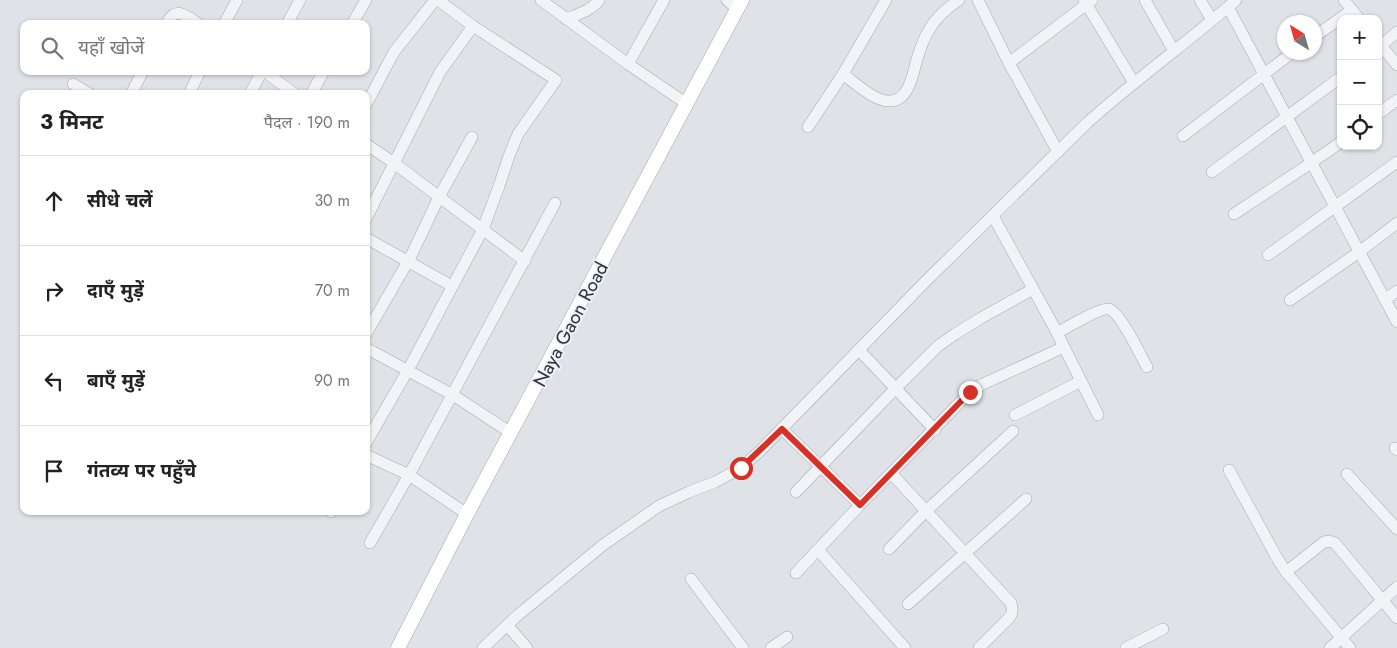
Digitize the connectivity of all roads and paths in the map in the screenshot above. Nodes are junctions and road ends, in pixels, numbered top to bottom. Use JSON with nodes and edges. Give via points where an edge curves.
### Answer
{"nodes":[{"id":1,"x":237,"y":0,"type":"edge"},
{"id":2,"x":300,"y":0,"type":"edge"},
{"id":3,"x":366,"y":0,"type":"edge"},
{"id":4,"x":436,"y":0,"type":"edge"},
{"id":5,"x":541,"y":0,"type":"edge"},
{"id":6,"x":599,"y":0,"type":"edge"},
{"id":7,"x":664,"y":0,"type":"edge"},
{"id":8,"x":886,"y":0,"type":"edge"},
{"id":9,"x":959,"y":0,"type":"edge"},
{"id":10,"x":978,"y":0,"type":"edge"},
{"id":11,"x":1145,"y":0,"type":"edge"},
{"id":12,"x":1200,"y":0,"type":"edge"},
{"id":13,"x":1344,"y":0,"type":"edge"},
{"id":14,"x":1088,"y":1,"type":"edge"},
{"id":15,"x":735,"y":3,"type":"edge"},
{"id":16,"x":1232,"y":4,"type":"edge"},
{"id":17,"x":1355,"y":14,"type":"edge"},
{"id":18,"x":566,"y":19,"type":"junction"},
{"id":19,"x":169,"y":20,"type":"edge"},
{"id":20,"x":192,"y":20,"type":"edge"},
{"id":21,"x":226,"y":20,"type":"edge"},
{"id":22,"x":289,"y":20,"type":"edge"},
{"id":23,"x":354,"y":20,"type":"edge"},
{"id":24,"x":1212,"y":20,"type":"junction"},
{"id":25,"x":473,"y":26,"type":"junction"},
{"id":26,"x":1397,"y":32,"type":"edge"},
{"id":27,"x":1322,"y":33,"type":"edge"},
{"id":28,"x":1382,"y":43,"type":"edge"},
{"id":29,"x":1382,"y":48,"type":"edge"},
{"id":30,"x":1174,"y":51,"type":"junction"},
{"id":31,"x":1282,"y":60,"type":"edge"},
{"id":32,"x":1009,"y":63,"type":"junction"},
{"id":33,"x":628,"y":64,"type":"junction"},
{"id":34,"x":1397,"y":65,"type":"edge"},
{"id":35,"x":843,"y":74,"type":"junction"},
{"id":36,"x":1263,"y":74,"type":"junction"},
{"id":37,"x":140,"y":75,"type":"edge"},
{"id":38,"x":198,"y":75,"type":"edge"},
{"id":39,"x":261,"y":75,"type":"edge"},
{"id":40,"x":269,"y":75,"type":"edge"},
{"id":41,"x":322,"y":75,"type":"edge"},
{"id":42,"x":1337,"y":80,"type":"edge"},
{"id":43,"x":73,"y":84,"type":"dead end"},
{"id":44,"x":1134,"y":84,"type":"junction"},
{"id":45,"x":83,"y":90,"type":"edge"},
{"id":46,"x":133,"y":90,"type":"edge"},
{"id":47,"x":191,"y":90,"type":"edge"},
{"id":48,"x":252,"y":90,"type":"edge"},
{"id":49,"x":289,"y":90,"type":"edge"},
{"id":50,"x":313,"y":90,"type":"edge"},
{"id":51,"x":370,"y":97,"type":"edge"},
{"id":52,"x":1397,"y":100,"type":"edge"},
{"id":53,"x":687,"y":104,"type":"junction"},
{"id":54,"x":1382,"y":111,"type":"edge"},
{"id":55,"x":1287,"y":118,"type":"junction"},
{"id":56,"x":808,"y":127,"type":"dead end"},
{"id":57,"x":1183,"y":136,"type":"dead end"},
{"id":58,"x":472,"y":137,"type":"dead end"},
{"id":59,"x":1337,"y":145,"type":"edge"},
{"id":60,"x":370,"y":147,"type":"edge"},
{"id":61,"x":1058,"y":152,"type":"junction"},
{"id":62,"x":394,"y":162,"type":"junction"},
{"id":63,"x":1397,"y":162,"type":"edge"},
{"id":64,"x":1311,"y":163,"type":"junction"},
{"id":65,"x":1212,"y":172,"type":"dead end"},
{"id":66,"x":439,"y":196,"type":"junction"},
{"id":67,"x":556,"y":203,"type":"dead end"},
{"id":68,"x":1335,"y":207,"type":"junction"},
{"id":69,"x":370,"y":211,"type":"edge"},
{"id":70,"x":1234,"y":214,"type":"dead end"},
{"id":71,"x":993,"y":216,"type":"junction"},
{"id":72,"x":1397,"y":223,"type":"edge"},
{"id":73,"x":482,"y":229,"type":"junction"},
{"id":74,"x":370,"y":240,"type":"edge"},
{"id":75,"x":1359,"y":252,"type":"junction"},
{"id":76,"x":1268,"y":255,"type":"dead end"},
{"id":77,"x":525,"y":261,"type":"junction"},
{"id":78,"x":408,"y":262,"type":"junction"},
{"id":79,"x":452,"y":286,"type":"junction"},
{"id":80,"x":1033,"y":290,"type":"junction"},
{"id":81,"x":1397,"y":291,"type":"edge"},
{"id":82,"x":1290,"y":300,"type":"dead end"},
{"id":83,"x":1385,"y":300,"type":"junction"},
{"id":84,"x":1397,"y":322,"type":"edge"},
{"id":85,"x":370,"y":327,"type":"edge"},
{"id":86,"x":1057,"y":333,"type":"junction"},
{"id":87,"x":1064,"y":347,"type":"junction"},
{"id":88,"x":370,"y":350,"type":"edge"},
{"id":89,"x":859,"y":350,"type":"junction"},
{"id":90,"x":1147,"y":367,"type":"dead end"},
{"id":91,"x":408,"y":370,"type":"junction"},
{"id":92,"x":1081,"y":381,"type":"junction"},
{"id":93,"x":895,"y":389,"type":"junction"},
{"id":94,"x":453,"y":394,"type":"junction"},
{"id":95,"x":1098,"y":414,"type":"dead end"},
{"id":96,"x":1015,"y":415,"type":"dead end"},
{"id":97,"x":782,"y":429,"type":"junction"},
{"id":98,"x":935,"y":430,"type":"junction"},
{"id":99,"x":1013,"y":431,"type":"dead end"},
{"id":100,"x":511,"y":433,"type":"junction"},
{"id":101,"x":370,"y":436,"type":"edge"},
{"id":102,"x":370,"y":457,"type":"edge"},
{"id":103,"x":821,"y":466,"type":"junction"},
{"id":104,"x":1229,"y":470,"type":"dead end"},
{"id":105,"x":891,"y":473,"type":"junction"},
{"id":106,"x":1347,"y":474,"type":"dead end"},
{"id":107,"x":409,"y":475,"type":"junction"},
{"id":108,"x":796,"y":492,"type":"dead end"},
{"id":109,"x":1026,"y":499,"type":"dead end"},
{"id":110,"x":860,"y":505,"type":"junction"},
{"id":111,"x":926,"y":512,"type":"junction"},
{"id":112,"x":467,"y":514,"type":"junction"},
{"id":113,"x":1397,"y":528,"type":"edge"},
{"id":114,"x":370,"y":543,"type":"dead end"},
{"id":115,"x":890,"y":549,"type":"dead end"},
{"id":116,"x":818,"y":550,"type":"junction"},
{"id":117,"x":964,"y":552,"type":"junction"},
{"id":118,"x":1286,"y":572,"type":"junction"},
{"id":119,"x":796,"y":573,"type":"dead end"},
{"id":120,"x":691,"y":579,"type":"dead end"},
{"id":121,"x":1397,"y":586,"type":"edge"},
{"id":122,"x":1382,"y":601,"type":"junction"},
{"id":123,"x":908,"y":604,"type":"dead end"},
{"id":124,"x":1397,"y":618,"type":"edge"},
{"id":125,"x":507,"y":626,"type":"junction"},
{"id":126,"x":1163,"y":629,"type":"dead end"},
{"id":127,"x":787,"y":637,"type":"dead end"},
{"id":128,"x":1341,"y":637,"type":"junction"},
{"id":129,"x":1132,"y":647,"type":"edge"},
{"id":130,"x":398,"y":648,"type":"edge"},
{"id":131,"x":483,"y":648,"type":"edge"},
{"id":132,"x":527,"y":648,"type":"edge"},
{"id":133,"x":744,"y":648,"type":"edge"},
{"id":134,"x":771,"y":648,"type":"edge"},
{"id":135,"x":905,"y":648,"type":"edge"},
{"id":136,"x":979,"y":648,"type":"edge"},
{"id":137,"x":1330,"y":648,"type":"edge"},
{"id":138,"x":1350,"y":648,"type":"edge"}],
"edges":[{"from":1,"to":21,"type":"street"},
{"from":2,"to":22,"type":"street"},
{"from":3,"to":23,"type":"street"},
{"from":4,"to":25,"type":"street"},
{"from":4,"to":51,"type":"street","via":[[394,52]]},
{"from":5,"to":18,"type":"street"},
{"from":6,"to":18,"type":"street","via":[[584,12]]},
{"from":7,"to":33,"type":"street"},
{"from":8,"to":35,"type":"street"},
{"from":9,"to":35,"type":"street","via":[[936,18],[928,31],[911,82],[899,98],[889,101],[875,98]]},
{"from":10,"to":32,"type":"street"},
{"from":11,"to":30,"type":"street"},
{"from":12,"to":24,"type":"street"},
{"from":13,"to":17,"type":"street"},
{"from":14,"to":32,"type":"street"},
{"from":14,"to":44,"type":"street"},
{"from":15,"to":53,"type":"main road","name":"Naya Gaon Road"},
{"from":16,"to":24,"type":"street"},
{"from":16,"to":36,"type":"street"},
{"from":17,"to":27,"type":"street"},
{"from":18,"to":33,"type":"street"},
{"from":19,"to":20,"type":"street","via":[[178,12]]},
{"from":24,"to":30,"type":"street"},
{"from":25,"to":62,"type":"street","via":[[440,72]]},
{"from":25,"to":73,"type":"street","via":[[556,80],[518,134]]},
{"from":26,"to":28,"type":"street"},
{"from":29,"to":34,"type":"street"},
{"from":30,"to":44,"type":"street"},
{"from":31,"to":36,"type":"street"},
{"from":32,"to":61,"type":"street"},
{"from":33,"to":53,"type":"street"},
{"from":35,"to":56,"type":"street"},
{"from":36,"to":55,"type":"street"},
{"from":36,"to":57,"type":"street"},
{"from":37,"to":46,"type":"street"},
{"from":38,"to":47,"type":"street"},
{"from":39,"to":48,"type":"street"},
{"from":40,"to":49,"type":"street"},
{"from":41,"to":50,"type":"street"},
{"from":42,"to":55,"type":"street"},
{"from":43,"to":45,"type":"street"},
{"from":44,"to":61,"type":"street"},
{"from":52,"to":54,"type":"street"},
{"from":53,"to":100,"type":"main road","name":"Naya Gaon Road"},
{"from":55,"to":64,"type":"street"},
{"from":55,"to":65,"type":"street"},
{"from":58,"to":66,"type":"street"},
{"from":59,"to":64,"type":"street"},
{"from":60,"to":62,"type":"street"},
{"from":61,"to":71,"type":"street"},
{"from":62,"to":66,"type":"street"},
{"from":62,"to":69,"type":"street"},
{"from":63,"to":68,"type":"street"},
{"from":64,"to":68,"type":"street"},
{"from":64,"to":70,"type":"street"},
{"from":66,"to":73,"type":"street"},
{"from":66,"to":78,"type":"street"},
{"from":67,"to":77,"type":"street"},
{"from":68,"to":75,"type":"street"},
{"from":68,"to":76,"type":"street"},
{"from":71,"to":80,"type":"street"},
{"from":71,"to":89,"type":"street"},
{"from":72,"to":75,"type":"street"},
{"from":73,"to":77,"type":"street"},
{"from":73,"to":79,"type":"street"},
{"from":74,"to":78,"type":"street"},
{"from":75,"to":82,"type":"street"},
{"from":75,"to":83,"type":"street"},
{"from":77,"to":94,"type":"street"},
{"from":78,"to":79,"type":"street"},
{"from":78,"to":85,"type":"street"},
{"from":79,"to":91,"type":"street"},
{"from":80,"to":86,"type":"street"},
{"from":80,"to":93,"type":"street","via":[[938,346]]},
{"from":81,"to":83,"type":"street"},
{"from":83,"to":84,"type":"street"},
{"from":86,"to":87,"type":"street"},
{"from":86,"to":90,"type":"street","via":[[1094,313],[1109,309],[1122,322]]},
{"from":87,"to":92,"type":"street"},
{"from":87,"to":98,"type":"street","via":[[970,392]]},
{"from":88,"to":91,"type":"street"},
{"from":89,"to":93,"type":"street"},
{"from":89,"to":97,"type":"street"},
{"from":91,"to":94,"type":"street"},
{"from":91,"to":101,"type":"street"},
{"from":92,"to":95,"type":"street"},
{"from":92,"to":96,"type":"street"},
{"from":93,"to":98,"type":"street"},
{"from":93,"to":103,"type":"street"},
{"from":94,"to":100,"type":"street"},
{"from":94,"to":107,"type":"street"},
{"from":97,"to":103,"type":"street"},
{"from":97,"to":125,"type":"street","via":[[741,468],[659,506],[604,545]]},
{"from":98,"to":105,"type":"street"},
{"from":99,"to":111,"type":"street"},
{"from":100,"to":112,"type":"main road","name":"Naya Gaon Road"},
{"from":102,"to":107,"type":"street"},
{"from":103,"to":108,"type":"street"},
{"from":103,"to":110,"type":"street"},
{"from":104,"to":118,"type":"street"},
{"from":105,"to":110,"type":"street"},
{"from":105,"to":111,"type":"street"},
{"from":106,"to":113,"type":"street"},
{"from":107,"to":112,"type":"street"},
{"from":107,"to":114,"type":"street"},
{"from":109,"to":117,"type":"street"},
{"from":110,"to":116,"type":"street"},
{"from":111,"to":115,"type":"street"},
{"from":111,"to":117,"type":"street"},
{"from":112,"to":130,"type":"main road","name":"Naya Gaon Road"},
{"from":116,"to":119,"type":"street"},
{"from":116,"to":135,"type":"street"},
{"from":117,"to":123,"type":"street"},
{"from":117,"to":136,"type":"street","via":[[1013,609],[1009,618]]},
{"from":118,"to":122,"type":"street","via":[[1329,541],[1335,543]]},
{"from":118,"to":128,"type":"street"},
{"from":120,"to":133,"type":"street"},
{"from":121,"to":122,"type":"street"},
{"from":122,"to":124,"type":"street"},
{"from":122,"to":128,"type":"street"},
{"from":125,"to":131,"type":"street"},
{"from":125,"to":132,"type":"street"},
{"from":126,"to":129,"type":"street"},
{"from":127,"to":134,"type":"street"},
{"from":128,"to":137,"type":"street"},
{"from":128,"to":138,"type":"street"}]}
